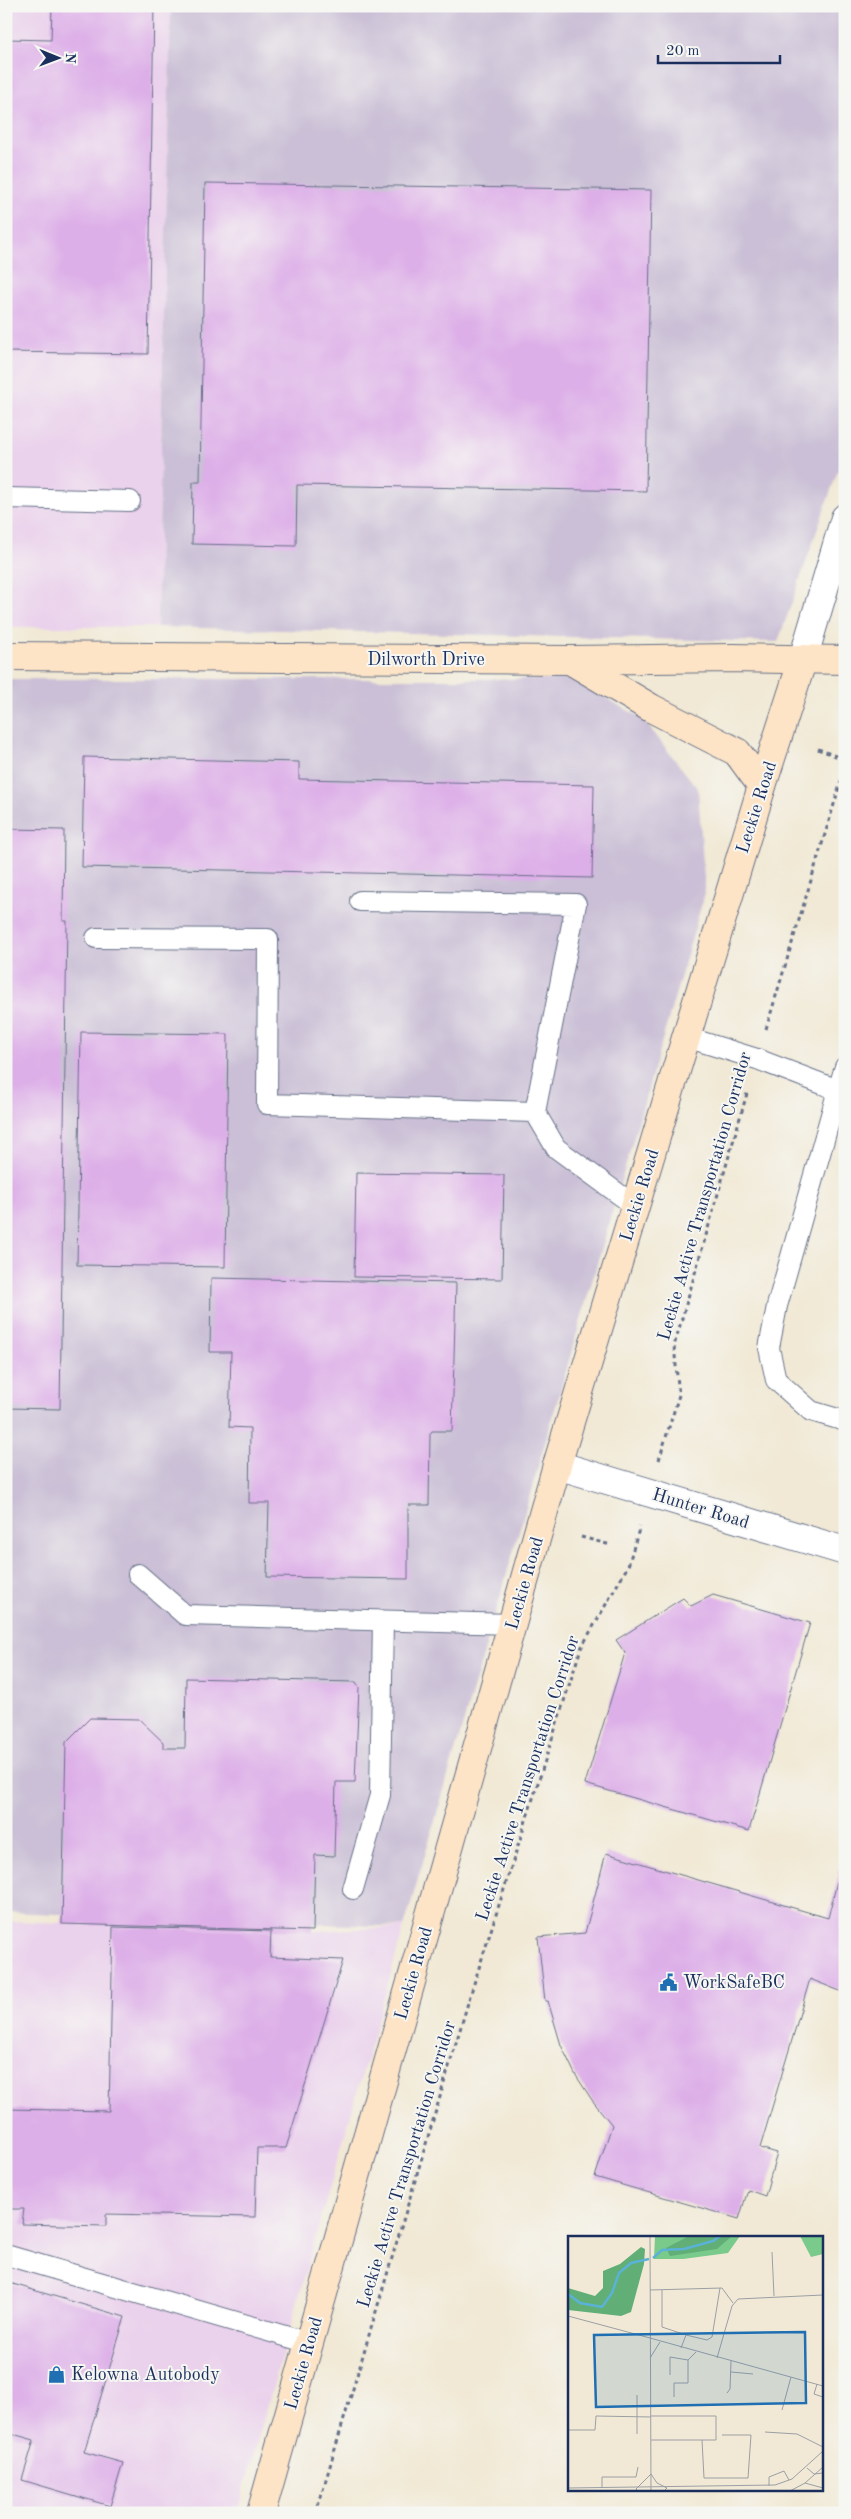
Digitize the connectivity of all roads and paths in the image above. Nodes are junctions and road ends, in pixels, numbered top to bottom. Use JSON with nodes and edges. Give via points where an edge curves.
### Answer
{"nodes":[{"id":1,"x":6,"y":498,"type":"edge"},
{"id":2,"x":130,"y":500,"type":"dead end"},
{"id":3,"x":845,"y":518,"type":"edge"},
{"id":4,"x":6,"y":656,"type":"edge"},
{"id":5,"x":803,"y":659,"type":"junction"},
{"id":6,"x":569,"y":660,"type":"junction"},
{"id":7,"x":845,"y":660,"type":"edge"},
{"id":8,"x":818,"y":749,"type":"dead end"},
{"id":9,"x":838,"y":756,"type":"dead end"},
{"id":10,"x":845,"y":768,"type":"edge"},
{"id":11,"x":762,"y":786,"type":"junction"},
{"id":12,"x":360,"y":901,"type":"dead end"},
{"id":13,"x":96,"y":938,"type":"dead end"},
{"id":14,"x":686,"y":1037,"type":"junction"},
{"id":15,"x":756,"y":1059,"type":"junction"},
{"id":16,"x":845,"y":1067,"type":"edge"},
{"id":17,"x":838,"y":1090,"type":"junction"},
{"id":18,"x":535,"y":1112,"type":"junction"},
{"id":19,"x":635,"y":1206,"type":"junction"},
{"id":20,"x":845,"y":1421,"type":"edge"},
{"id":21,"x":557,"y":1465,"type":"junction"},
{"id":22,"x":649,"y":1492,"type":"junction"},
{"id":23,"x":581,"y":1537,"type":"dead end"},
{"id":24,"x":611,"y":1545,"type":"dead end"},
{"id":25,"x":845,"y":1550,"type":"edge"},
{"id":26,"x":138,"y":1574,"type":"dead end"},
{"id":27,"x":383,"y":1621,"type":"junction"},
{"id":28,"x":512,"y":1624,"type":"junction"},
{"id":29,"x":353,"y":1889,"type":"dead end"},
{"id":30,"x":6,"y":2255,"type":"edge"},
{"id":31,"x":309,"y":2344,"type":"junction"},
{"id":32,"x":261,"y":2513,"type":"edge"},
{"id":33,"x":316,"y":2513,"type":"edge"}],
"edges":[{"from":1,"to":2,"type":"lane"},
{"from":3,"to":5,"type":"street"},
{"from":4,"to":6,"type":"main road","name":"Dilworth Drive"},
{"from":5,"to":6,"type":"main road","name":"Dilworth Drive"},
{"from":5,"to":7,"type":"main road","name":"Dilworth Drive"},
{"from":5,"to":11,"type":"main road","name":"Leckie Road"},
{"from":6,"to":11,"type":"main road","via":[[651,708],[738,752]]},
{"from":8,"to":9,"type":"path"},
{"from":10,"to":15,"type":"path","name":"Leckie Active Transportation Corridor"},
{"from":11,"to":14,"type":"main road","name":"Leckie Road"},
{"from":12,"to":18,"type":"lane","via":[[576,904]]},
{"from":13,"to":18,"type":"lane","via":[[268,939],[267,1104]]},
{"from":14,"to":15,"type":"lane"},
{"from":14,"to":19,"type":"main road","name":"Leckie Road"},
{"from":15,"to":17,"type":"lane"},
{"from":15,"to":22,"type":"path","name":"Leckie Active Transportation Corridor","via":[[674,1346],[679,1394]]},
{"from":16,"to":17,"type":"lane"},
{"from":17,"to":20,"type":"lane","via":[[777,1306],[769,1348],[776,1380],[812,1411]]},
{"from":18,"to":19,"type":"lane","via":[[556,1148]]},
{"from":19,"to":21,"type":"main road","name":"Leckie Road"},
{"from":21,"to":22,"type":"street","name":"Hunter Road"},
{"from":21,"to":28,"type":"main road","name":"Leckie Road"},
{"from":22,"to":25,"type":"street","name":"Hunter Road"},
{"from":22,"to":33,"type":"path","name":"Leckie Active Transportation Corridor","via":[[628,1566],[581,1648],[470,1996]]},
{"from":23,"to":24,"type":"path"},
{"from":26,"to":27,"type":"lane","via":[[185,1615]]},
{"from":27,"to":28,"type":"lane"},
{"from":27,"to":29,"type":"lane","via":[[380,1795]]},
{"from":28,"to":31,"type":"main road","name":"Leckie Road"},
{"from":30,"to":31,"type":"lane"},
{"from":31,"to":32,"type":"main road","name":"Leckie Road"}]}
